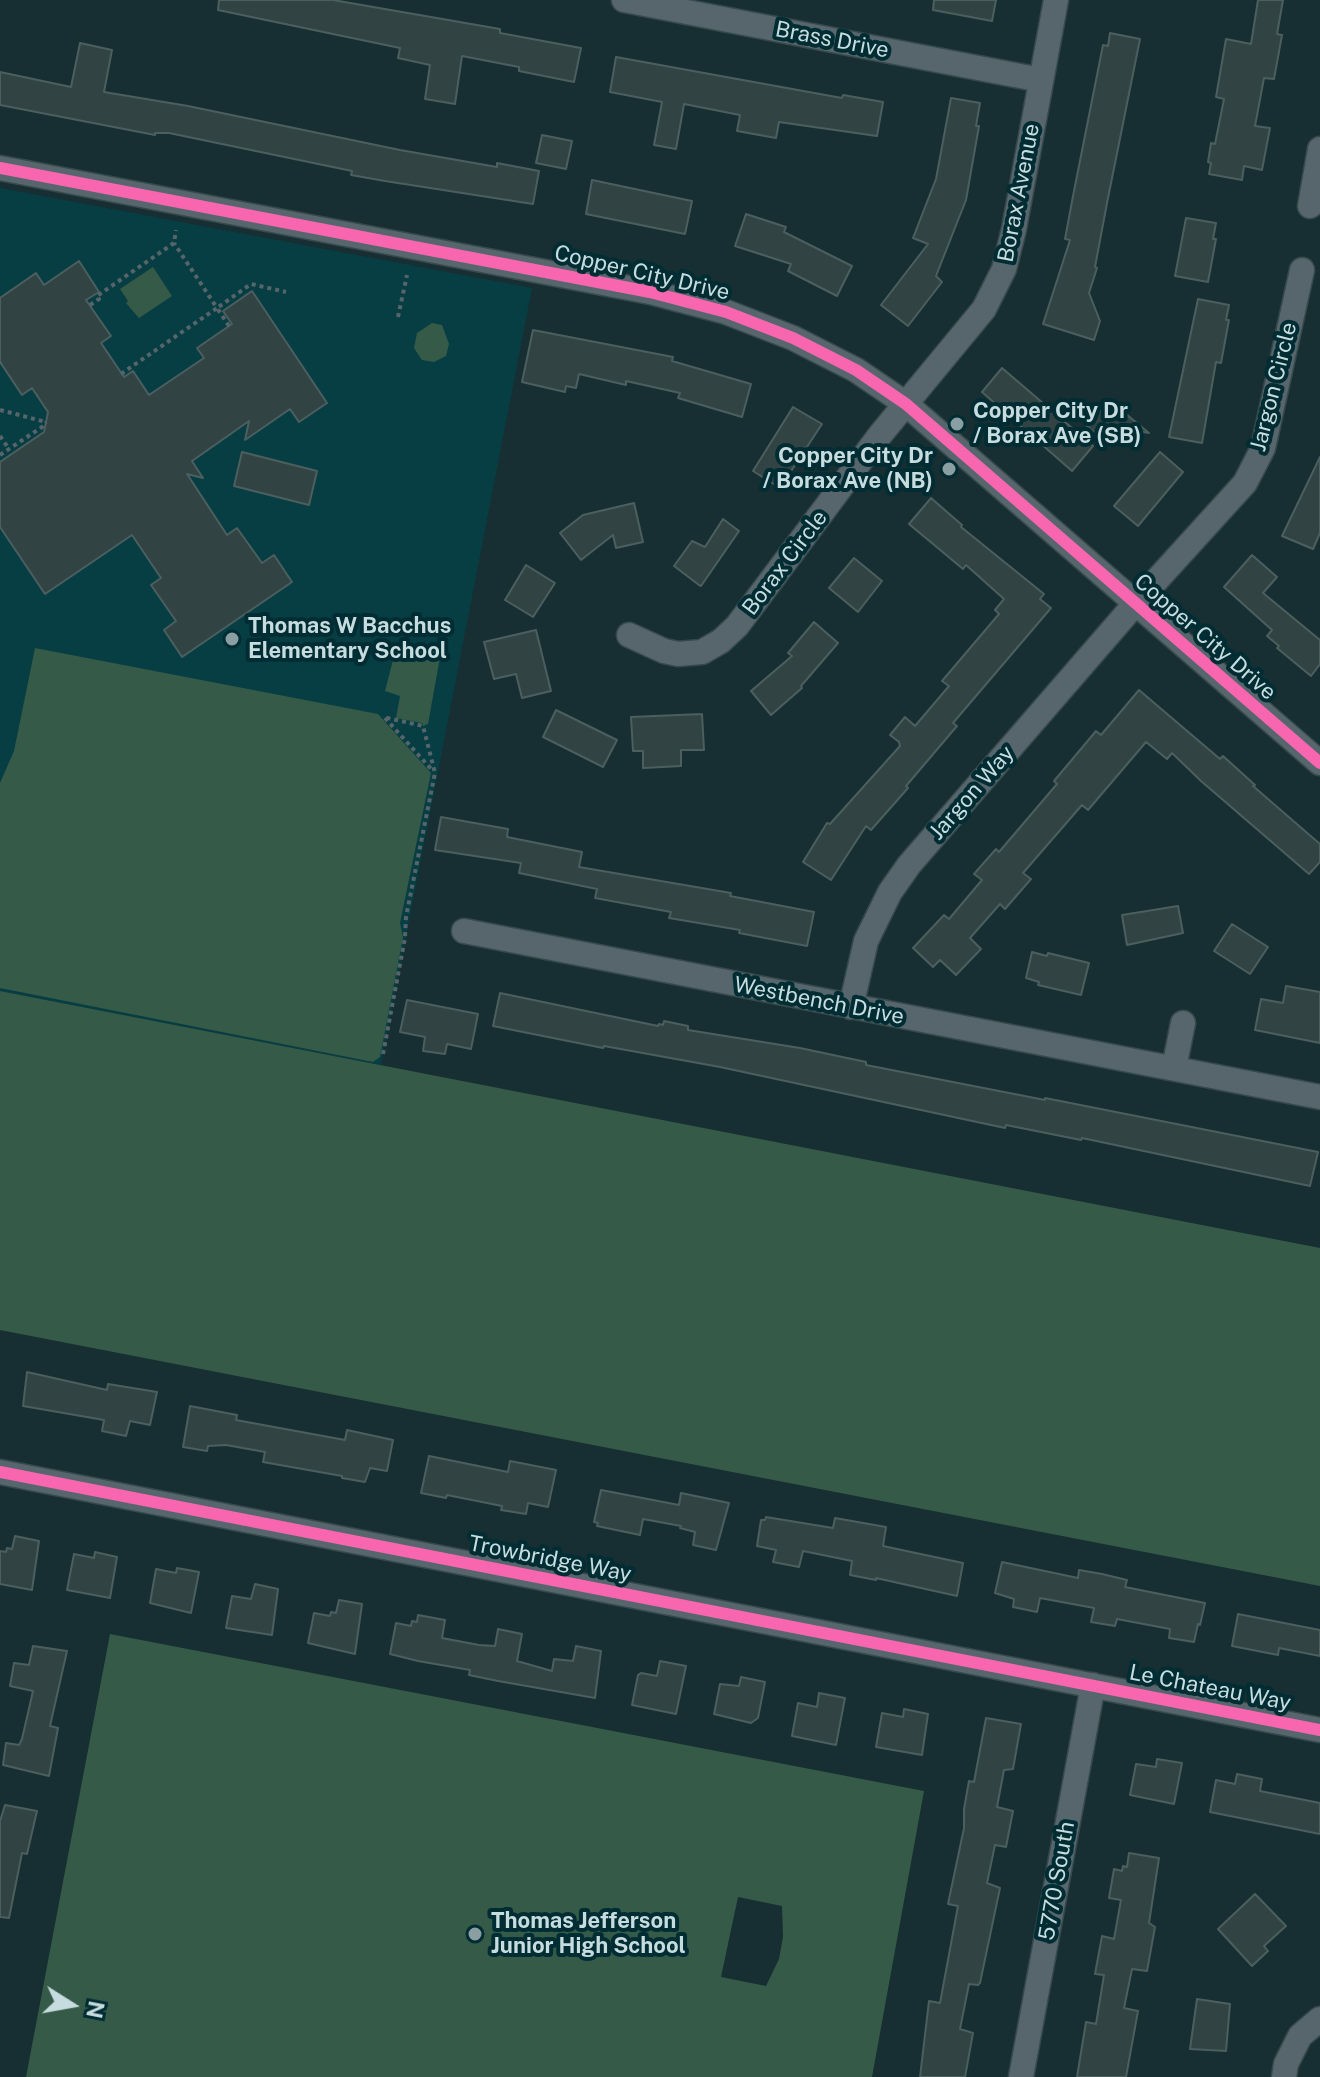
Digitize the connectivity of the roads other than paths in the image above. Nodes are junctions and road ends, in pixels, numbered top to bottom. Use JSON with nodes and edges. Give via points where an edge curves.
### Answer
{"nodes":[{"id":1,"x":624,"y":0,"type":"edge"},
{"id":2,"x":756,"y":0,"type":"edge"},
{"id":3,"x":1056,"y":0,"type":"edge"},
{"id":4,"x":751,"y":24,"type":"junction"},
{"id":5,"x":1041,"y":80,"type":"junction"},
{"id":6,"x":1320,"y":149,"type":"edge"},
{"id":7,"x":1,"y":169,"type":"edge"},
{"id":8,"x":1310,"y":206,"type":"dead end"},
{"id":9,"x":1302,"y":270,"type":"dead end"},
{"id":10,"x":906,"y":404,"type":"junction"},
{"id":11,"x":1135,"y":604,"type":"junction"},
{"id":12,"x":629,"y":635,"type":"dead end"},
{"id":13,"x":1320,"y":763,"type":"edge"},
{"id":14,"x":464,"y":931,"type":"dead end"},
{"id":15,"x":851,"y":1007,"type":"junction"},
{"id":16,"x":1183,"y":1023,"type":"dead end"},
{"id":17,"x":1174,"y":1068,"type":"junction"},
{"id":18,"x":1320,"y":1097,"type":"edge"},
{"id":19,"x":0,"y":1472,"type":"edge"},
{"id":20,"x":1093,"y":1685,"type":"junction"},
{"id":21,"x":1320,"y":1730,"type":"edge"},
{"id":22,"x":1320,"y":2019,"type":"edge"},
{"id":23,"x":1021,"y":2077,"type":"edge"},
{"id":24,"x":1284,"y":2077,"type":"edge"}],
"edges":[{"from":1,"to":4,"type":"street","name":"Brass Drive"},
{"from":2,"to":4,"type":"street"},
{"from":3,"to":5,"type":"street","name":"Borax Avenue"},
{"from":4,"to":5,"type":"street","name":"Brass Drive"},
{"from":5,"to":10,"type":"street","name":"Borax Avenue","via":[[1014,229],[996,290]]},
{"from":6,"to":8,"type":"street"},
{"from":7,"to":10,"type":"street","name":"Copper City Drive","via":[[691,301],[815,348]]},
{"from":9,"to":11,"type":"street","name":"Jargon Circle","via":[[1263,448],[1245,483]]},
{"from":10,"to":11,"type":"street","name":"Copper City Drive"},
{"from":10,"to":12,"type":"street","name":"Borax Circle","via":[[721,641],[702,652],[678,654]]},
{"from":11,"to":13,"type":"street","name":"Copper City Drive"},
{"from":11,"to":15,"type":"street","name":"Jargon Way","via":[[909,865],[866,941]]},
{"from":14,"to":15,"type":"street","name":"Westbench Drive"},
{"from":15,"to":17,"type":"street","name":"Westbench Drive"},
{"from":16,"to":17,"type":"street"},
{"from":17,"to":18,"type":"street","name":"Westbench Drive"},
{"from":19,"to":20,"type":"street","name":"Trowbridge Way"},
{"from":20,"to":21,"type":"street","name":"Le Chateau Way"},
{"from":20,"to":23,"type":"street","name":"5770 South"},
{"from":22,"to":24,"type":"street","via":[[1300,2036]]}]}
